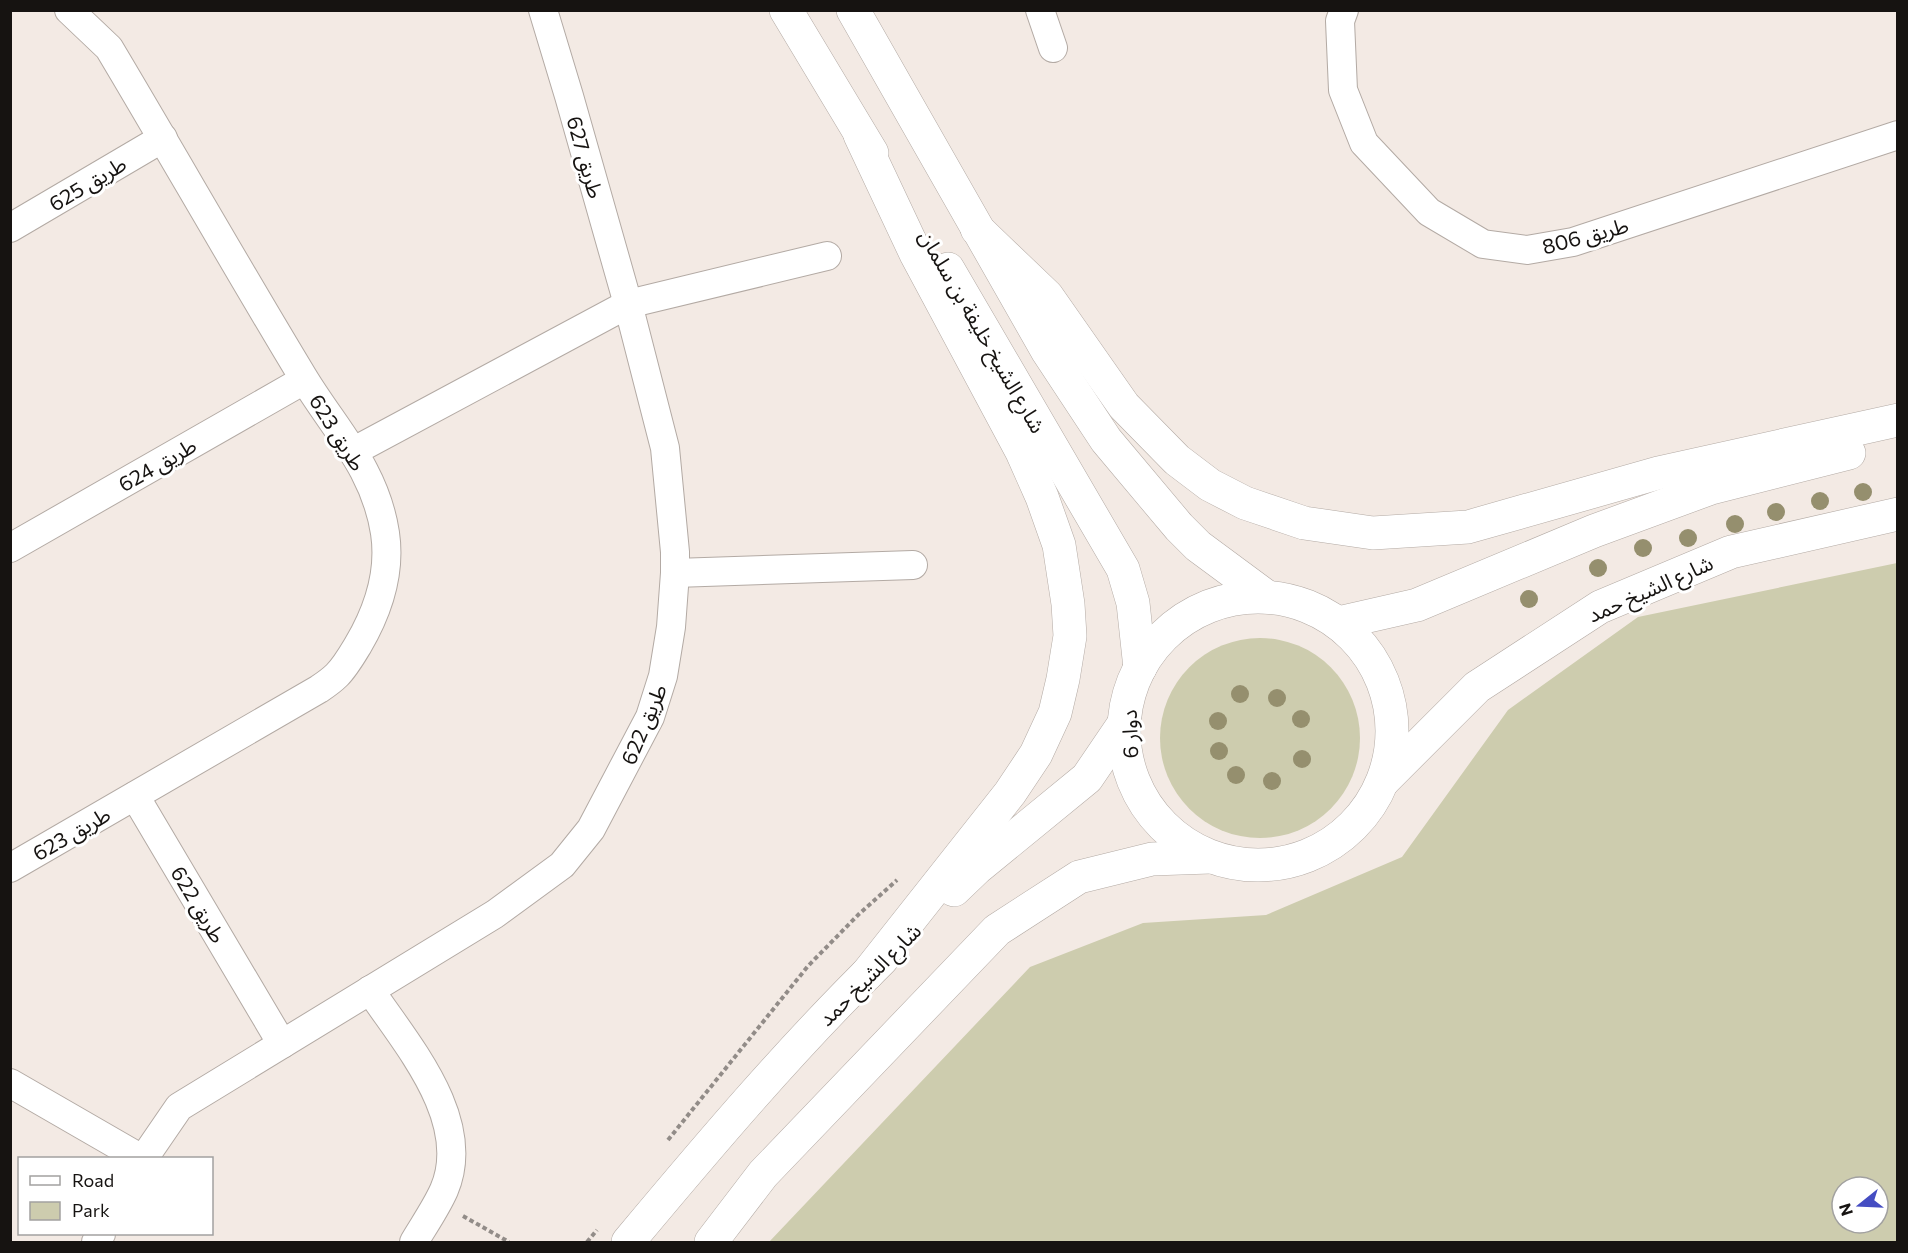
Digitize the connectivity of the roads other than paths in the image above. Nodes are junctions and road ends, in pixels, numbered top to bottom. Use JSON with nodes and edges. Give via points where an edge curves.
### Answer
{"nodes":[{"id":1,"x":69,"y":10,"type":"edge"},
{"id":2,"x":543,"y":10,"type":"edge"},
{"id":3,"x":786,"y":10,"type":"edge"},
{"id":4,"x":852,"y":10,"type":"edge"},
{"id":5,"x":1040,"y":10,"type":"edge"},
{"id":6,"x":1344,"y":10,"type":"edge"},
{"id":7,"x":1053,"y":48,"type":"dead end"},
{"id":8,"x":860,"y":135,"type":"junction"},
{"id":9,"x":1898,"y":135,"type":"edge"},
{"id":10,"x":163,"y":138,"type":"junction"},
{"id":11,"x":10,"y":228,"type":"edge"},
{"id":12,"x":977,"y":229,"type":"junction"},
{"id":13,"x":827,"y":256,"type":"dead end"},
{"id":14,"x":628,"y":304,"type":"junction"},
{"id":15,"x":304,"y":380,"type":"junction"},
{"id":16,"x":1898,"y":420,"type":"edge"},
{"id":17,"x":1898,"y":443,"type":"edge"},
{"id":18,"x":354,"y":451,"type":"junction"},
{"id":19,"x":1898,"y":514,"type":"edge"},
{"id":20,"x":10,"y":548,"type":"edge"},
{"id":21,"x":913,"y":565,"type":"dead end"},
{"id":22,"x":675,"y":573,"type":"junction"},
{"id":23,"x":1267,"y":597,"type":"junction"},
{"id":24,"x":1338,"y":623,"type":"junction"},
{"id":25,"x":1140,"y":668,"type":"junction"},
{"id":26,"x":1125,"y":722,"type":"junction"},
{"id":27,"x":1384,"y":780,"type":"junction"},
{"id":28,"x":135,"y":796,"type":"junction"},
{"id":29,"x":1210,"y":857,"type":"junction"},
{"id":30,"x":10,"y":868,"type":"edge"},
{"id":31,"x":867,"y":974,"type":"junction"},
{"id":32,"x":370,"y":990,"type":"junction"},
{"id":33,"x":282,"y":1044,"type":"junction"},
{"id":34,"x":10,"y":1083,"type":"edge"},
{"id":35,"x":140,"y":1157,"type":"edge"},
{"id":36,"x":143,"y":1157,"type":"edge"},
{"id":37,"x":414,"y":1242,"type":"edge"},
{"id":38,"x":628,"y":1242,"type":"edge"},
{"id":39,"x":711,"y":1242,"type":"edge"}],
"edges":[{"from":1,"to":10,"type":"street","name":"طريق 623","via":[[109,48]]},
{"from":2,"to":14,"type":"street","name":"طريق 627"},
{"from":3,"to":8,"type":"main road","name":"شارع الشيخ خليفة بن سلمان"},
{"from":4,"to":12,"type":"main road"},
{"from":5,"to":7,"type":"street"},
{"from":6,"to":9,"type":"street","name":"طريق 806","via":[[1340,21],[1343,90],[1364,143],[1429,212],[1483,244],[1527,250],[1573,242]]},
{"from":8,"to":25,"type":"main road","name":"شارع الشيخ خليفة بن سلمان","via":[[935,246],[1123,570],[1132,603]]},
{"from":8,"to":31,"type":"main road","via":[[916,254],[1042,497],[1059,544],[1070,636],[1055,713],[1036,754],[1010,793]]},
{"from":10,"to":11,"type":"street","name":"طريق 625"},
{"from":10,"to":15,"type":"street","name":"طريق 623"},
{"from":12,"to":16,"type":"main road","via":[[1047,296],[1124,406],[1177,460],[1210,485],[1245,503],[1304,523],[1373,533],[1468,527],[1658,473]]},
{"from":12,"to":23,"type":"main road","via":[[1048,352],[1106,440],[1198,546]]},
{"from":13,"to":14,"type":"street"},
{"from":14,"to":18,"type":"street"},
{"from":14,"to":22,"type":"street","name":"طريق 622","via":[[665,448]]},
{"from":15,"to":18,"type":"street","name":"طريق 623"},
{"from":15,"to":20,"type":"street","name":"طريق 624"},
{"from":17,"to":24,"type":"main road","via":[[1711,488],[1594,531],[1417,605]]},
{"from":18,"to":28,"type":"street","name":"طريق 623","via":[[380,512],[386,565],[373,618],[352,654],[338,675],[319,689]]},
{"from":19,"to":27,"type":"main road","name":"شارع الشيخ حمد","via":[[1731,552],[1600,607],[1477,687]]},
{"from":21,"to":22,"type":"street"},
{"from":22,"to":32,"type":"street","name":"طريق 622","via":[[671,627],[654,706],[591,829],[562,865],[529,891]]},
{"from":23,"to":24,"type":"main road","name":"دوار 6","via":[[1292,601]]},
{"from":23,"to":25,"type":"main road","name":"دوار 6","via":[[1229,600],[1193,614],[1162,637]]},
{"from":24,"to":27,"type":"main road","name":"دوار 6","via":[[1363,647],[1385,688],[1391,711],[1392,746]]},
{"from":25,"to":26,"type":"main road","name":"دوار 6"},
{"from":26,"to":29,"type":"main road","name":"دوار 6","via":[[1126,756],[1137,789],[1155,817],[1180,841]]},
{"from":26,"to":31,"type":"main road","name":"شارع الشيخ حمد","via":[[1087,778],[977,868]]},
{"from":27,"to":29,"type":"main road","name":"دوار 6","via":[[1363,817],[1332,845],[1293,862],[1251,867]]},
{"from":28,"to":30,"type":"street","name":"طريق 623"},
{"from":28,"to":33,"type":"street","name":"طريق 622"},
{"from":29,"to":39,"type":"main road","via":[[1152,859],[1079,877],[997,930],[763,1174]]},
{"from":31,"to":38,"type":"main road","name":"شارع الشيخ حمد","via":[[722,1130]]},
{"from":32,"to":33,"type":"street","name":"طريق 622"},
{"from":32,"to":37,"type":"street","via":[[432,1083],[449,1131],[451,1164],[444,1189]]},
{"from":33,"to":36,"type":"street","name":"طريق 622","via":[[179,1107]]},
{"from":34,"to":35,"type":"street","name":"طريق 622"}]}
